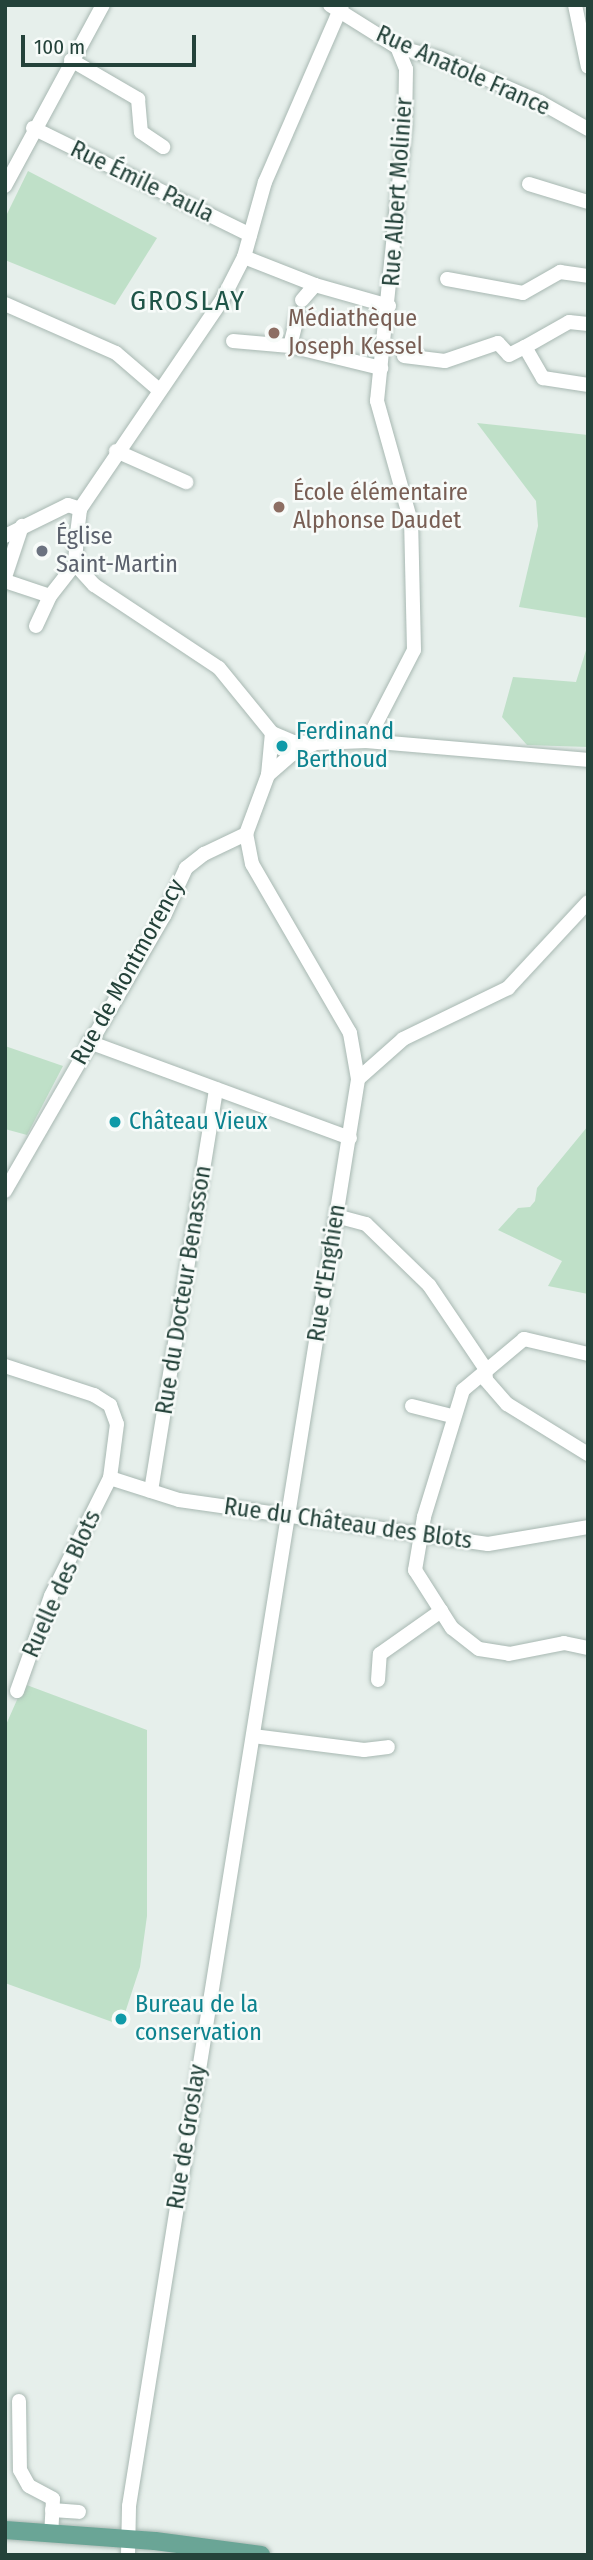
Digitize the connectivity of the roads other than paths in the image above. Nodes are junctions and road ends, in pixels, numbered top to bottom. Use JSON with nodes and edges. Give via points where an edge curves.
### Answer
{"nodes":[{"id":1,"x":103,"y":5,"type":"edge"},
{"id":2,"x":575,"y":5,"type":"edge"},
{"id":3,"x":337,"y":7,"type":"edge"},
{"id":4,"x":397,"y":47,"type":"junction"},
{"id":5,"x":71,"y":60,"type":"junction"},
{"id":6,"x":588,"y":67,"type":"edge"},
{"id":7,"x":33,"y":128,"type":"junction"},
{"id":8,"x":588,"y":129,"type":"edge"},
{"id":9,"x":163,"y":147,"type":"dead end"},
{"id":10,"x":529,"y":184,"type":"dead end"},
{"id":11,"x":5,"y":186,"type":"edge"},
{"id":12,"x":588,"y":202,"type":"edge"},
{"id":13,"x":250,"y":235,"type":"junction"},
{"id":14,"x":244,"y":257,"type":"junction"},
{"id":15,"x":588,"y":276,"type":"edge"},
{"id":16,"x":447,"y":279,"type":"dead end"},
{"id":17,"x":315,"y":285,"type":"junction"},
{"id":18,"x":5,"y":304,"type":"edge"},
{"id":19,"x":389,"y":306,"type":"junction"},
{"id":20,"x":588,"y":324,"type":"edge"},
{"id":21,"x":233,"y":341,"type":"dead end"},
{"id":22,"x":290,"y":346,"type":"junction"},
{"id":23,"x":525,"y":347,"type":"junction"},
{"id":24,"x":404,"y":356,"type":"dead end"},
{"id":25,"x":381,"y":368,"type":"junction"},
{"id":26,"x":588,"y":385,"type":"edge"},
{"id":27,"x":159,"y":390,"type":"junction"},
{"id":28,"x":116,"y":451,"type":"junction"},
{"id":29,"x":186,"y":482,"type":"dead end"},
{"id":30,"x":80,"y":509,"type":"junction"},
{"id":31,"x":22,"y":526,"type":"junction"},
{"id":32,"x":5,"y":536,"type":"edge"},
{"id":33,"x":75,"y":564,"type":"junction"},
{"id":34,"x":5,"y":579,"type":"edge"},
{"id":35,"x":50,"y":596,"type":"junction"},
{"id":36,"x":36,"y":626,"type":"dead end"},
{"id":37,"x":272,"y":733,"type":"junction"},
{"id":38,"x":367,"y":741,"type":"junction"},
{"id":39,"x":316,"y":743,"type":"junction"},
{"id":40,"x":588,"y":760,"type":"edge"},
{"id":41,"x":268,"y":775,"type":"junction"},
{"id":42,"x":246,"y":834,"type":"junction"},
{"id":43,"x":588,"y":902,"type":"edge"},
{"id":44,"x":89,"y":1042,"type":"junction"},
{"id":45,"x":358,"y":1079,"type":"junction"},
{"id":46,"x":216,"y":1088,"type":"junction"},
{"id":47,"x":350,"y":1138,"type":"junction"},
{"id":48,"x":11,"y":1169,"type":"edge"},
{"id":49,"x":5,"y":1191,"type":"edge"},
{"id":50,"x":336,"y":1216,"type":"junction"},
{"id":51,"x":588,"y":1354,"type":"edge"},
{"id":52,"x":5,"y":1366,"type":"edge"},
{"id":53,"x":485,"y":1368,"type":"junction"},
{"id":54,"x":412,"y":1406,"type":"dead end"},
{"id":55,"x":452,"y":1416,"type":"junction"},
{"id":56,"x":588,"y":1454,"type":"edge"},
{"id":57,"x":110,"y":1478,"type":"junction"},
{"id":58,"x":152,"y":1491,"type":"junction"},
{"id":59,"x":289,"y":1514,"type":"junction"},
{"id":60,"x":588,"y":1527,"type":"edge"},
{"id":61,"x":421,"y":1534,"type":"junction"},
{"id":62,"x":441,"y":1611,"type":"junction"},
{"id":63,"x":588,"y":1648,"type":"edge"},
{"id":64,"x":378,"y":1680,"type":"dead end"},
{"id":65,"x":17,"y":1690,"type":"dead end"},
{"id":66,"x":253,"y":1736,"type":"junction"},
{"id":67,"x":388,"y":1747,"type":"dead end"},
{"id":68,"x":19,"y":2401,"type":"dead end"},
{"id":69,"x":52,"y":2510,"type":"junction"},
{"id":70,"x":79,"y":2512,"type":"dead end"},
{"id":71,"x":5,"y":2530,"type":"edge"},
{"id":72,"x":51,"y":2532,"type":"junction"},
{"id":73,"x":127,"y":2547,"type":"edge"},
{"id":74,"x":261,"y":2555,"type":"edge"}],
"edges":[{"from":1,"to":5,"type":"street"},
{"from":2,"to":6,"type":"street"},
{"from":3,"to":4,"type":"street","name":"Rue Anatole France"},
{"from":3,"to":13,"type":"street","via":[[265,182]]},
{"from":4,"to":8,"type":"street","name":"Rue Anatole France","via":[[439,58],[540,102]]},
{"from":4,"to":19,"type":"street","name":"Rue Albert Molinier","via":[[406,69],[405,128]]},
{"from":5,"to":7,"type":"street"},
{"from":5,"to":9,"type":"street","via":[[138,99],[141,132]]},
{"from":7,"to":11,"type":"street"},
{"from":7,"to":13,"type":"street","name":"Rue Émile Paula"},
{"from":10,"to":12,"type":"street"},
{"from":13,"to":14,"type":"street"},
{"from":14,"to":17,"type":"street"},
{"from":14,"to":27,"type":"street","via":[[222,300]]},
{"from":15,"to":16,"type":"street","via":[[560,272],[523,293]]},
{"from":17,"to":19,"type":"street"},
{"from":17,"to":22,"type":"street","via":[[300,307]]},
{"from":18,"to":27,"type":"street","via":[[116,353]]},
{"from":19,"to":25,"type":"street","name":"Rue Albert Molinier"},
{"from":20,"to":23,"type":"street","via":[[569,322]]},
{"from":21,"to":22,"type":"street"},
{"from":22,"to":25,"type":"street"},
{"from":23,"to":24,"type":"street","via":[[509,355],[498,342],[445,361]]},
{"from":23,"to":26,"type":"street","via":[[543,377]]},
{"from":25,"to":38,"type":"street","name":"Rue Albert Molinier","via":[[377,401],[411,522],[414,650]]},
{"from":27,"to":28,"type":"street"},
{"from":28,"to":29,"type":"street"},
{"from":28,"to":30,"type":"street"},
{"from":30,"to":31,"type":"street","via":[[68,505]]},
{"from":30,"to":33,"type":"street"},
{"from":31,"to":32,"type":"street"},
{"from":31,"to":34,"type":"street"},
{"from":33,"to":35,"type":"street"},
{"from":33,"to":37,"type":"street","via":[[94,584],[219,668]]},
{"from":34,"to":35,"type":"street"},
{"from":35,"to":36,"type":"street"},
{"from":37,"to":39,"type":"street","via":[[293,742]]},
{"from":37,"to":41,"type":"street"},
{"from":38,"to":39,"type":"street"},
{"from":38,"to":40,"type":"street"},
{"from":39,"to":41,"type":"street","via":[[291,755]]},
{"from":41,"to":42,"type":"street"},
{"from":42,"to":44,"type":"street","name":"Rue de Montmorency","via":[[186,868],[164,916]]},
{"from":42,"to":45,"type":"street","name":"Rue d'Enghien","via":[[252,864],[350,1033]]},
{"from":43,"to":45,"type":"street","via":[[508,988],[403,1039]]},
{"from":44,"to":46,"type":"street"},
{"from":44,"to":48,"type":"street","name":"Rue de Montmorency"},
{"from":45,"to":47,"type":"street","name":"Rue d'Enghien"},
{"from":46,"to":47,"type":"street"},
{"from":46,"to":58,"type":"street","name":"Rue du Docteur Benasson"},
{"from":47,"to":50,"type":"street","name":"Rue d'Enghien"},
{"from":48,"to":49,"type":"street","name":"Rue de Montmorency"},
{"from":50,"to":53,"type":"street","via":[[366,1224],[429,1285]]},
{"from":50,"to":59,"type":"street","name":"Rue d'Enghien"},
{"from":51,"to":53,"type":"street","via":[[523,1339]]},
{"from":52,"to":57,"type":"street","name":"Ruelle des Blots","via":[[110,1405],[117,1424]]},
{"from":53,"to":55,"type":"street","via":[[463,1390]]},
{"from":53,"to":56,"type":"street","via":[[486,1380],[507,1404]]},
{"from":54,"to":55,"type":"street"},
{"from":55,"to":61,"type":"street"},
{"from":57,"to":58,"type":"street","name":"Rue du Château des Blots"},
{"from":57,"to":65,"type":"street","name":"Ruelle des Blots","via":[[51,1597]]},
{"from":58,"to":59,"type":"street","name":"Rue du Château des Blots","via":[[179,1500]]},
{"from":59,"to":61,"type":"street","name":"Rue du Château des Blots"},
{"from":59,"to":66,"type":"street","name":"Rue d'Enghien"},
{"from":60,"to":61,"type":"street","name":"Rue du Château des Blots","via":[[488,1544]]},
{"from":61,"to":62,"type":"street","via":[[415,1570]]},
{"from":62,"to":63,"type":"street","via":[[469,1644],[488,1651],[509,1654],[564,1643]]},
{"from":62,"to":64,"type":"street","via":[[380,1654]]},
{"from":66,"to":67,"type":"street","via":[[364,1750]]},
{"from":66,"to":73,"type":"street","name":"Rue de Groslay"},
{"from":68,"to":69,"type":"street","via":[[20,2470],[29,2486],[53,2499]]},
{"from":69,"to":70,"type":"street"},
{"from":69,"to":72,"type":"street"},
{"from":71,"to":72,"type":"main road"},
{"from":72,"to":73,"type":"main road"},
{"from":73,"to":74,"type":"main road"}]}
